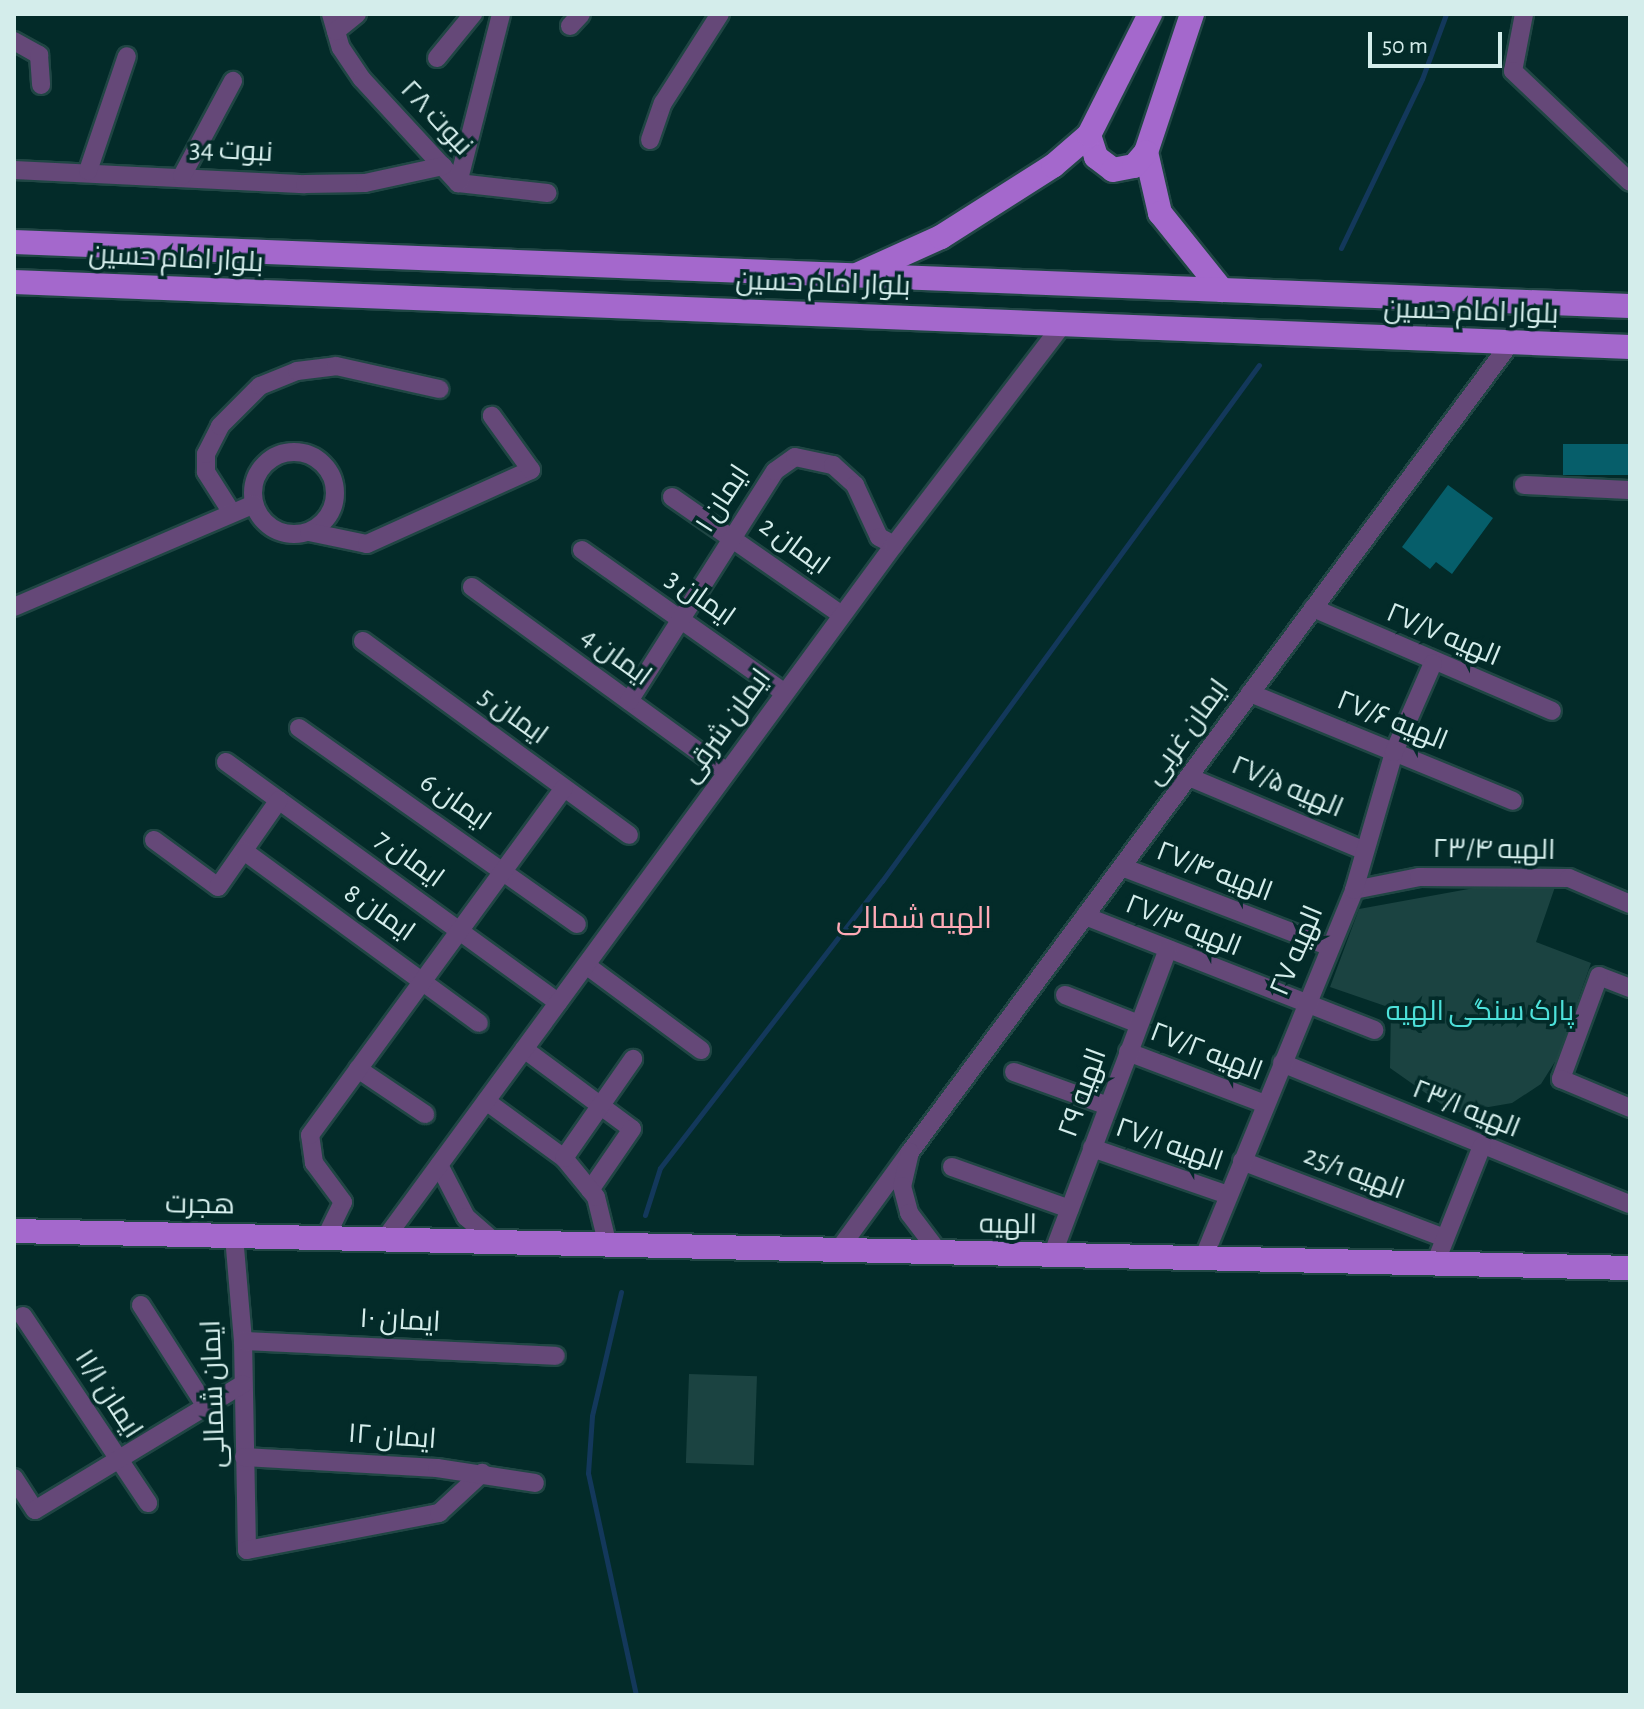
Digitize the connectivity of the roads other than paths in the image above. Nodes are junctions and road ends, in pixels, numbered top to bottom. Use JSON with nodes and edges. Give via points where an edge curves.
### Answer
{"nodes":[{"id":1,"x":357,"y":14,"type":"edge"},
{"id":2,"x":473,"y":14,"type":"edge"},
{"id":3,"x":501,"y":14,"type":"edge"},
{"id":4,"x":720,"y":14,"type":"edge"},
{"id":5,"x":1150,"y":14,"type":"edge"},
{"id":6,"x":1192,"y":14,"type":"edge"},
{"id":7,"x":1524,"y":14,"type":"edge"},
{"id":8,"x":334,"y":22,"type":"edge"},
{"id":9,"x":14,"y":41,"type":"edge"},
{"id":10,"x":127,"y":56,"type":"dead end"},
{"id":11,"x":437,"y":58,"type":"dead end"},
{"id":12,"x":233,"y":81,"type":"dead end"},
{"id":13,"x":41,"y":85,"type":"dead end"},
{"id":14,"x":1089,"y":135,"type":"junction"},
{"id":15,"x":650,"y":140,"type":"dead end"},
{"id":16,"x":1146,"y":152,"type":"junction"},
{"id":17,"x":443,"y":166,"type":"junction"},
{"id":18,"x":14,"y":170,"type":"edge"},
{"id":19,"x":88,"y":171,"type":"junction"},
{"id":20,"x":182,"y":176,"type":"junction"},
{"id":21,"x":1630,"y":182,"type":"edge"},
{"id":22,"x":458,"y":183,"type":"junction"},
{"id":23,"x":547,"y":193,"type":"dead end"},
{"id":24,"x":14,"y":242,"type":"edge"},
{"id":25,"x":854,"y":277,"type":"junction"},
{"id":26,"x":14,"y":282,"type":"edge"},
{"id":27,"x":1222,"y":290,"type":"junction"},
{"id":28,"x":1630,"y":306,"type":"edge"},
{"id":29,"x":1063,"y":324,"type":"junction"},
{"id":30,"x":1509,"y":345,"type":"junction"},
{"id":31,"x":1630,"y":347,"type":"edge"},
{"id":32,"x":439,"y":389,"type":"dead end"},
{"id":33,"x":492,"y":416,"type":"dead end"},
{"id":34,"x":1524,"y":485,"type":"dead end"},
{"id":35,"x":1630,"y":490,"type":"edge"},
{"id":36,"x":672,"y":497,"type":"dead end"},
{"id":37,"x":254,"y":504,"type":"junction"},
{"id":38,"x":232,"y":513,"type":"junction"},
{"id":39,"x":309,"y":532,"type":"junction"},
{"id":40,"x":732,"y":537,"type":"junction"},
{"id":41,"x":894,"y":545,"type":"junction"},
{"id":42,"x":582,"y":550,"type":"dead end"},
{"id":43,"x":472,"y":587,"type":"dead end"},
{"id":44,"x":14,"y":607,"type":"edge"},
{"id":45,"x":1313,"y":608,"type":"junction"},
{"id":46,"x":842,"y":615,"type":"junction"},
{"id":47,"x":679,"y":617,"type":"junction"},
{"id":48,"x":363,"y":641,"type":"dead end"},
{"id":49,"x":1433,"y":663,"type":"junction"},
{"id":50,"x":785,"y":693,"type":"junction"},
{"id":51,"x":1250,"y":693,"type":"junction"},
{"id":52,"x":629,"y":701,"type":"junction"},
{"id":53,"x":1552,"y":711,"type":"dead end"},
{"id":54,"x":299,"y":728,"type":"dead end"},
{"id":55,"x":1394,"y":752,"type":"junction"},
{"id":56,"x":226,"y":762,"type":"dead end"},
{"id":57,"x":727,"y":772,"type":"junction"},
{"id":58,"x":1189,"y":777,"type":"junction"},
{"id":59,"x":564,"y":788,"type":"junction"},
{"id":60,"x":279,"y":800,"type":"junction"},
{"id":61,"x":1513,"y":801,"type":"dead end"},
{"id":62,"x":629,"y":835,"type":"dead end"},
{"id":63,"x":154,"y":840,"type":"dead end"},
{"id":64,"x":1363,"y":850,"type":"junction"},
{"id":65,"x":244,"y":851,"type":"junction"},
{"id":66,"x":1122,"y":867,"type":"junction"},
{"id":67,"x":502,"y":869,"type":"junction"},
{"id":68,"x":1354,"y":890,"type":"junction"},
{"id":69,"x":1630,"y":904,"type":"edge"},
{"id":70,"x":1085,"y":916,"type":"junction"},
{"id":71,"x":577,"y":924,"type":"dead end"},
{"id":72,"x":458,"y":929,"type":"junction"},
{"id":73,"x":1330,"y":947,"type":"junction"},
{"id":74,"x":1168,"y":949,"type":"junction"},
{"id":75,"x":586,"y":965,"type":"junction"},
{"id":76,"x":422,"y":978,"type":"junction"},
{"id":77,"x":1630,"y":988,"type":"edge"},
{"id":78,"x":1065,"y":995,"type":"dead end"},
{"id":79,"x":558,"y":1002,"type":"junction"},
{"id":80,"x":1304,"y":1006,"type":"junction"},
{"id":81,"x":479,"y":1023,"type":"dead end"},
{"id":82,"x":1139,"y":1024,"type":"junction"},
{"id":83,"x":1374,"y":1030,"type":"dead end"},
{"id":84,"x":524,"y":1049,"type":"junction"},
{"id":85,"x":701,"y":1050,"type":"dead end"},
{"id":86,"x":1128,"y":1052,"type":"junction"},
{"id":87,"x":633,"y":1059,"type":"dead end"},
{"id":88,"x":1282,"y":1063,"type":"junction"},
{"id":89,"x":358,"y":1069,"type":"junction"},
{"id":90,"x":1014,"y":1072,"type":"dead end"},
{"id":91,"x":486,"y":1101,"type":"junction"},
{"id":92,"x":1265,"y":1104,"type":"junction"},
{"id":93,"x":599,"y":1105,"type":"junction"},
{"id":94,"x":1108,"y":1106,"type":"junction"},
{"id":95,"x":1630,"y":1108,"type":"edge"},
{"id":96,"x":425,"y":1114,"type":"dead end"},
{"id":97,"x":1482,"y":1146,"type":"junction"},
{"id":98,"x":1092,"y":1148,"type":"junction"},
{"id":99,"x":910,"y":1152,"type":"junction"},
{"id":100,"x":564,"y":1158,"type":"junction"},
{"id":101,"x":1242,"y":1161,"type":"junction"},
{"id":102,"x":439,"y":1165,"type":"junction"},
{"id":103,"x":952,"y":1167,"type":"dead end"},
{"id":104,"x":590,"y":1190,"type":"junction"},
{"id":105,"x":1228,"y":1195,"type":"junction"},
{"id":106,"x":1630,"y":1204,"type":"edge"},
{"id":107,"x":1070,"y":1209,"type":"junction"},
{"id":108,"x":14,"y":1231,"type":"edge"},
{"id":109,"x":234,"y":1236,"type":"junction"},
{"id":110,"x":1445,"y":1238,"type":"junction"},
{"id":111,"x":325,"y":1239,"type":"junction"},
{"id":112,"x":384,"y":1240,"type":"junction"},
{"id":113,"x":496,"y":1243,"type":"junction"},
{"id":114,"x":608,"y":1246,"type":"junction"},
{"id":115,"x":837,"y":1252,"type":"junction"},
{"id":116,"x":940,"y":1254,"type":"junction"},
{"id":117,"x":1052,"y":1256,"type":"junction"},
{"id":118,"x":1203,"y":1259,"type":"junction"},
{"id":119,"x":1435,"y":1264,"type":"junction"},
{"id":120,"x":1630,"y":1268,"type":"edge"},
{"id":121,"x":141,"y":1305,"type":"dead end"},
{"id":122,"x":23,"y":1316,"type":"dead end"},
{"id":123,"x":243,"y":1341,"type":"junction"},
{"id":124,"x":556,"y":1356,"type":"dead end"},
{"id":125,"x":243,"y":1384,"type":"junction"},
{"id":126,"x":205,"y":1405,"type":"junction"},
{"id":127,"x":244,"y":1457,"type":"junction"},
{"id":128,"x":117,"y":1459,"type":"junction"},
{"id":129,"x":482,"y":1473,"type":"junction"},
{"id":130,"x":14,"y":1478,"type":"edge"},
{"id":131,"x":535,"y":1483,"type":"dead end"},
{"id":132,"x":148,"y":1503,"type":"dead end"}],
"edges":[{"from":1,"to":8,"type":"street"},
{"from":2,"to":11,"type":"street"},
{"from":3,"to":22,"type":"street"},
{"from":4,"to":15,"type":"street","via":[[663,103]]},
{"from":5,"to":14,"type":"main road"},
{"from":6,"to":16,"type":"main road"},
{"from":7,"to":21,"type":"street","via":[[1513,71]]},
{"from":8,"to":17,"type":"street","name":"نبوت ۲۸","via":[[362,79]]},
{"from":9,"to":13,"type":"street","via":[[39,55]]},
{"from":10,"to":19,"type":"street"},
{"from":12,"to":20,"type":"street"},
{"from":14,"to":16,"type":"main road","via":[[1096,157],[1113,170],[1134,166]]},
{"from":14,"to":25,"type":"main road","via":[[1053,166],[941,237]]},
{"from":16,"to":27,"type":"main road","via":[[1160,213]]},
{"from":17,"to":20,"type":"street","name":"نبوت 34","via":[[365,183]]},
{"from":17,"to":22,"type":"street","name":"نبوت ۲۸"},
{"from":18,"to":19,"type":"street","name":"نبوت 34"},
{"from":19,"to":20,"type":"street","name":"نبوت 34"},
{"from":22,"to":23,"type":"street","name":"نبوت ۲۸"},
{"from":24,"to":25,"type":"main road","name":"بلوار امام حسین"},
{"from":25,"to":27,"type":"main road","name":"بلوار امام حسین"},
{"from":26,"to":29,"type":"main road","name":"بلوار امام حسین"},
{"from":27,"to":28,"type":"main road","name":"بلوار امام حسین"},
{"from":29,"to":30,"type":"main road","name":"بلوار امام حسین"},
{"from":29,"to":41,"type":"street","name":"ایمان شرقی"},
{"from":30,"to":31,"type":"main road","name":"بلوار امام حسین"},
{"from":30,"to":45,"type":"street","name":"ایمان غربی"},
{"from":32,"to":38,"type":"street","via":[[336,366],[297,371],[260,386],[220,426],[206,454],[206,472]]},
{"from":33,"to":39,"type":"street","via":[[531,470],[367,544]]},
{"from":34,"to":35,"type":"street"},
{"from":36,"to":40,"type":"street","name":"ایمان 2"},
{"from":37,"to":38,"type":"street"},
{"from":37,"to":39,"type":"street","via":[[269,526],[282,532]]},
{"from":37,"to":39,"type":"street","via":[[256,477],[273,457],[286,452],[312,456],[331,475],[335,502],[330,515]]},
{"from":38,"to":44,"type":"street"},
{"from":40,"to":41,"type":"street","name":"ایمان ۱","via":[[775,471],[795,457],[812,457],[833,465],[855,485],[879,537]]},
{"from":40,"to":46,"type":"street","name":"ایمان 2"},
{"from":40,"to":47,"type":"street","name":"ایمان ۱"},
{"from":41,"to":46,"type":"street","name":"ایمان شرقی"},
{"from":42,"to":47,"type":"street","name":"ایمان 3"},
{"from":43,"to":52,"type":"street","name":"ایمان 4"},
{"from":45,"to":49,"type":"street","name":"الهیه ۲۷/۷"},
{"from":45,"to":51,"type":"street","name":"ایمان غربی"},
{"from":46,"to":50,"type":"street","name":"ایمان شرقی"},
{"from":47,"to":50,"type":"street","name":"ایمان 3"},
{"from":47,"to":52,"type":"street","name":"ایمان ۱"},
{"from":48,"to":59,"type":"street","name":"ایمان 5"},
{"from":49,"to":53,"type":"street","name":"الهیه ۲۷/۷"},
{"from":49,"to":55,"type":"street","name":"الهیه ۲۷"},
{"from":50,"to":57,"type":"street","name":"ایمان شرقی"},
{"from":51,"to":55,"type":"street","name":"الهیه ۲۷/۶"},
{"from":51,"to":58,"type":"street","name":"ایمان غربی"},
{"from":52,"to":57,"type":"street","name":"ایمان 4"},
{"from":54,"to":67,"type":"street","name":"ایمان 6"},
{"from":55,"to":61,"type":"street","name":"الهیه ۲۷/۶"},
{"from":55,"to":64,"type":"street","name":"الهیه ۲۷"},
{"from":56,"to":60,"type":"street","name":"ایمان 7"},
{"from":57,"to":75,"type":"street","name":"ایمان شرقی"},
{"from":58,"to":64,"type":"street","name":"الهیه ۲۷/۵"},
{"from":58,"to":66,"type":"street","name":"ایمان غربی"},
{"from":59,"to":62,"type":"street","name":"ایمان 5"},
{"from":59,"to":67,"type":"street"},
{"from":60,"to":65,"type":"street"},
{"from":60,"to":72,"type":"street","name":"ایمان 7"},
{"from":63,"to":65,"type":"street","via":[[218,887]]},
{"from":64,"to":68,"type":"street","name":"الهیه ۲۷"},
{"from":65,"to":76,"type":"street","name":"ایمان 8"},
{"from":66,"to":70,"type":"street","name":"ایمان غربی"},
{"from":66,"to":73,"type":"street","name":"الهیه ۲۷/۴"},
{"from":67,"to":71,"type":"street","name":"ایمان 6"},
{"from":67,"to":72,"type":"street"},
{"from":68,"to":69,"type":"street","name":"الهیه ۲۳/۴","via":[[1419,877],[1569,878]]},
{"from":68,"to":73,"type":"street","name":"الهیه ۲۷"},
{"from":70,"to":74,"type":"street","name":"الهیه ۲۷/۳"},
{"from":70,"to":99,"type":"street","name":"ایمان غربی"},
{"from":72,"to":76,"type":"street"},
{"from":72,"to":79,"type":"street","name":"ایمان 7"},
{"from":73,"to":80,"type":"street","name":"الهیه ۲۷"},
{"from":74,"to":80,"type":"street","name":"الهیه ۲۷/۳"},
{"from":74,"to":82,"type":"street","name":"الهیه ۲۹"},
{"from":75,"to":79,"type":"street","name":"ایمان شرقی"},
{"from":75,"to":85,"type":"street"},
{"from":76,"to":81,"type":"street","name":"ایمان 8"},
{"from":76,"to":89,"type":"street"},
{"from":77,"to":95,"type":"street","via":[[1599,976],[1561,1079]]},
{"from":78,"to":82,"type":"street"},
{"from":79,"to":84,"type":"street","name":"ایمان شرقی"},
{"from":80,"to":83,"type":"street","name":"الهیه ۲۷/۳"},
{"from":80,"to":88,"type":"street","name":"الهیه ۲۷"},
{"from":82,"to":86,"type":"street","name":"الهیه ۲۹"},
{"from":84,"to":91,"type":"street","name":"ایمان شرقی"},
{"from":84,"to":93,"type":"street"},
{"from":86,"to":92,"type":"street","name":"الهیه ۲۷/۲"},
{"from":86,"to":94,"type":"street","name":"الهیه ۲۹"},
{"from":87,"to":93,"type":"street"},
{"from":88,"to":92,"type":"street","name":"الهیه ۲۷"},
{"from":88,"to":97,"type":"street","name":"الهیه ۲۳/۱"},
{"from":89,"to":96,"type":"street"},
{"from":89,"to":111,"type":"street","via":[[310,1135],[314,1163],[343,1202]]},
{"from":90,"to":94,"type":"street"},
{"from":91,"to":100,"type":"street"},
{"from":91,"to":102,"type":"street","name":"ایمان شرقی"},
{"from":92,"to":101,"type":"street","name":"الهیه ۲۷"},
{"from":93,"to":100,"type":"street"},
{"from":93,"to":104,"type":"street","via":[[632,1129]]},
{"from":94,"to":98,"type":"street","name":"الهیه ۲۹"},
{"from":97,"to":106,"type":"street","name":"الهیه ۲۳/۱"},
{"from":97,"to":110,"type":"street"},
{"from":98,"to":105,"type":"street","name":"الهیه ۲۷/۱"},
{"from":98,"to":107,"type":"street","name":"الهیه ۲۹"},
{"from":99,"to":115,"type":"street","name":"ایمان غربی"},
{"from":99,"to":116,"type":"street","via":[[902,1186],[909,1213]]},
{"from":100,"to":104,"type":"street"},
{"from":101,"to":105,"type":"street","name":"الهیه ۲۷"},
{"from":101,"to":110,"type":"street","name":"الهیه 25/1"},
{"from":102,"to":112,"type":"street","name":"ایمان شرقی"},
{"from":102,"to":113,"type":"street","via":[[466,1217]]},
{"from":103,"to":107,"type":"street"},
{"from":104,"to":114,"type":"street"},
{"from":105,"to":118,"type":"street","name":"الهیه ۲۷"},
{"from":107,"to":117,"type":"street","name":"الهیه ۲۹"},
{"from":108,"to":109,"type":"main road","name":"هجرت"},
{"from":109,"to":111,"type":"main road","name":"هجرت"},
{"from":109,"to":123,"type":"street","name":"ایمان شمالی"},
{"from":110,"to":119,"type":"street"},
{"from":111,"to":112,"type":"main road","name":"هجرت"},
{"from":112,"to":113,"type":"main road","name":"الهیه"},
{"from":113,"to":114,"type":"main road","name":"الهیه"},
{"from":114,"to":115,"type":"main road","name":"الهیه"},
{"from":115,"to":116,"type":"main road","name":"الهیه"},
{"from":116,"to":117,"type":"main road","name":"الهیه"},
{"from":117,"to":118,"type":"main road","name":"الهیه"},
{"from":118,"to":119,"type":"main road","name":"الهیه"},
{"from":119,"to":120,"type":"main road","name":"الهیه"},
{"from":121,"to":126,"type":"street"},
{"from":122,"to":128,"type":"street","name":"ایمان ۱۱/۱"},
{"from":123,"to":124,"type":"street","name":"ایمان ۱۰"},
{"from":123,"to":125,"type":"street","name":"ایمان شمالی"},
{"from":125,"to":126,"type":"street"},
{"from":125,"to":127,"type":"street","name":"ایمان شمالی"},
{"from":126,"to":128,"type":"street"},
{"from":127,"to":129,"type":"street","name":"ایمان ۱۲"},
{"from":127,"to":129,"type":"street","name":"ایمان شمالی","via":[[247,1550],[439,1513]]},
{"from":128,"to":130,"type":"street","via":[[35,1510]]},
{"from":128,"to":132,"type":"street","name":"ایمان ۱۱/۱"},
{"from":129,"to":131,"type":"street","name":"ایمان ۱۲"}]}
